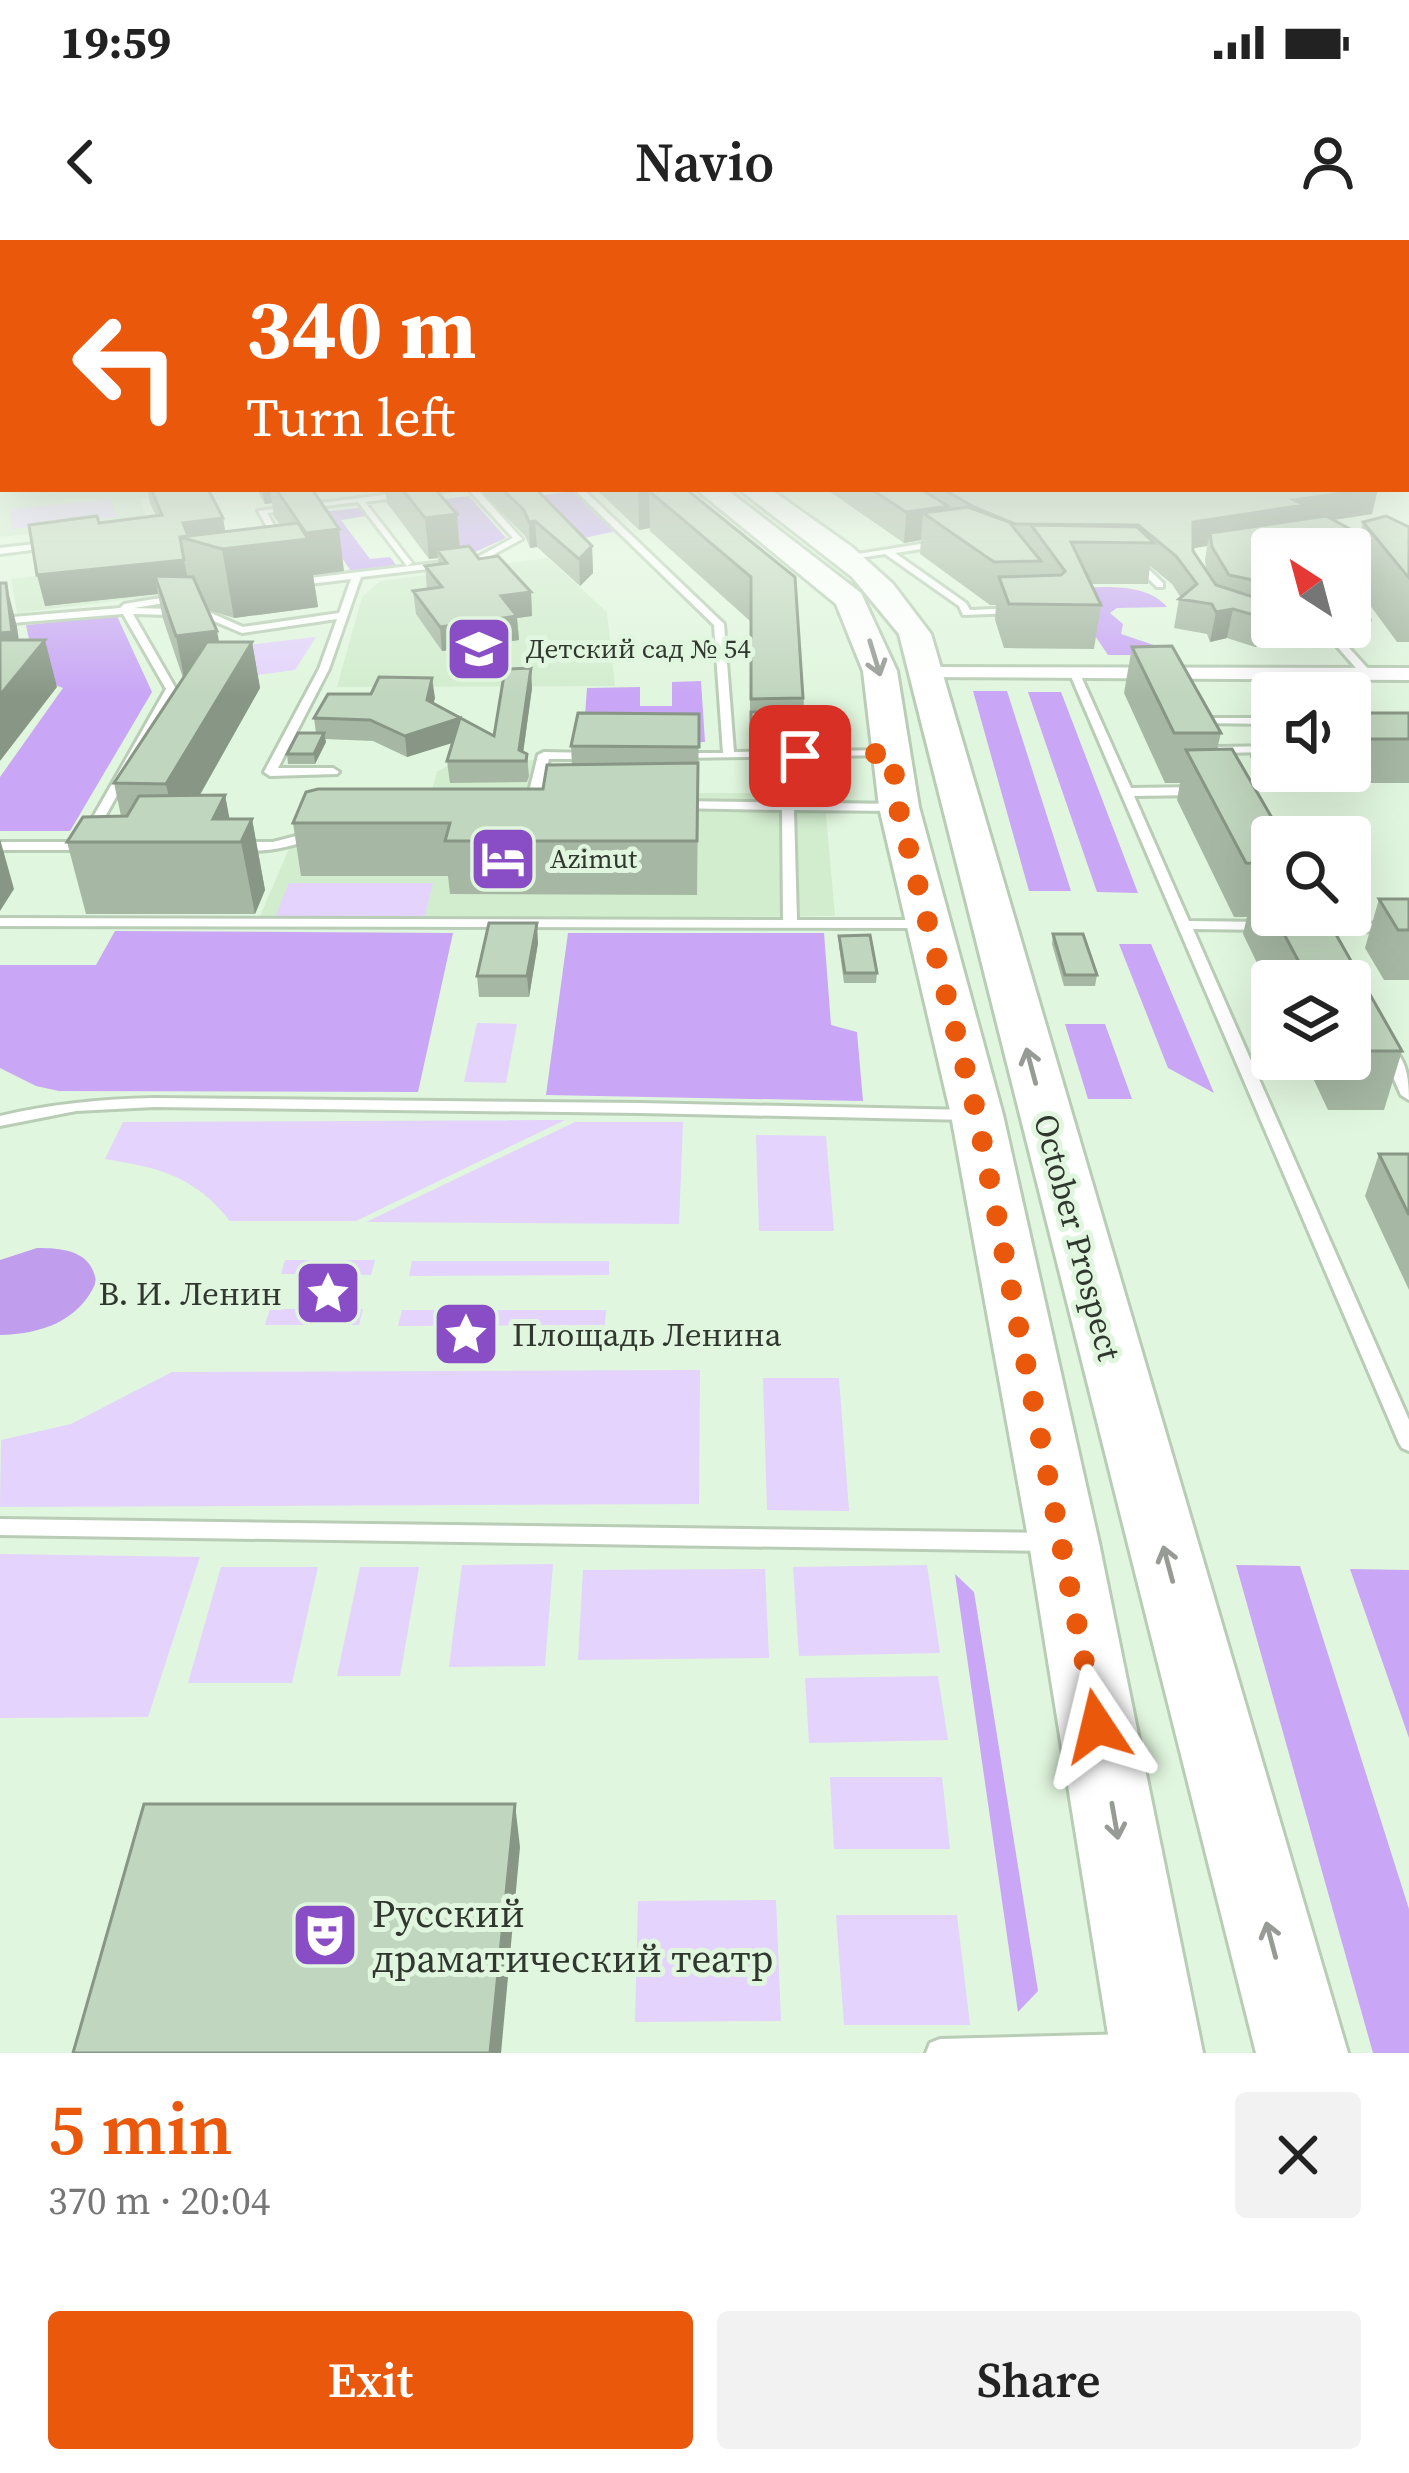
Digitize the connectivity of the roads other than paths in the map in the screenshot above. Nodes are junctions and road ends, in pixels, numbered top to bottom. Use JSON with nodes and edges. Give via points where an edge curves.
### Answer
{"nodes":[{"id":1,"x":272,"y":528,"type":"edge"},
{"id":2,"x":381,"y":528,"type":"edge"},
{"id":3,"x":508,"y":528,"type":"edge"},
{"id":4,"x":618,"y":528,"type":"edge"},
{"id":5,"x":759,"y":528,"type":"edge"},
{"id":6,"x":820,"y":528,"type":"edge"},
{"id":7,"x":73,"y":542,"type":"edge"},
{"id":8,"x":944,"y":543,"type":"edge"},
{"id":9,"x":284,"y":549,"type":"edge"},
{"id":10,"x":0,"y":551,"type":"edge"},
{"id":11,"x":866,"y":554,"type":"junction"},
{"id":12,"x":1113,"y":560,"type":"edge"},
{"id":13,"x":407,"y":563,"type":"dead end"},
{"id":14,"x":293,"y":566,"type":"edge"},
{"id":15,"x":357,"y":575,"type":"junction"},
{"id":16,"x":302,"y":582,"type":"junction"},
{"id":17,"x":281,"y":585,"type":"edge"},
{"id":18,"x":1160,"y":585,"type":"dead end"},
{"id":19,"x":197,"y":596,"type":"edge"},
{"id":20,"x":124,"y":610,"type":"junction"},
{"id":21,"x":1029,"y":611,"type":"edge"},
{"id":22,"x":345,"y":615,"type":"junction"},
{"id":23,"x":0,"y":621,"type":"edge"},
{"id":24,"x":1343,"y":648,"type":"edge"},
{"id":25,"x":1365,"y":672,"type":"edge"},
{"id":26,"x":923,"y":673,"type":"junction"},
{"id":27,"x":1075,"y":674,"type":"junction"},
{"id":28,"x":1371,"y":674,"type":"edge"},
{"id":29,"x":1409,"y":674,"type":"edge"},
{"id":30,"x":1251,"y":675,"type":"edge"},
{"id":31,"x":1190,"y":700,"type":"edge"},
{"id":32,"x":1202,"y":721,"type":"junction"},
{"id":33,"x":1251,"y":721,"type":"edge"},
{"id":34,"x":1251,"y":749,"type":"edge"},
{"id":35,"x":1219,"y":750,"type":"junction"},
{"id":36,"x":614,"y":756,"type":"edge"},
{"id":37,"x":659,"y":756,"type":"edge"},
{"id":38,"x":729,"y":756,"type":"junction"},
{"id":39,"x":1230,"y":770,"type":"edge"},
{"id":40,"x":333,"y":772,"type":"dead end"},
{"id":41,"x":895,"y":780,"type":"junction"},
{"id":42,"x":1222,"y":791,"type":"edge"},
{"id":43,"x":1126,"y":792,"type":"junction"},
{"id":44,"x":658,"y":805,"type":"edge"},
{"id":45,"x":788,"y":806,"type":"junction"},
{"id":46,"x":550,"y":807,"type":"edge"},
{"id":47,"x":530,"y":810,"type":"junction"},
{"id":48,"x":510,"y":813,"type":"edge"},
{"id":49,"x":317,"y":835,"type":"edge"},
{"id":50,"x":0,"y":846,"type":"edge"},
{"id":51,"x":83,"y":846,"type":"junction"},
{"id":52,"x":104,"y":846,"type":"edge"},
{"id":53,"x":228,"y":846,"type":"edge"},
{"id":54,"x":0,"y":922,"type":"edge"},
{"id":55,"x":928,"y":924,"type":"junction"},
{"id":56,"x":790,"y":925,"type":"junction"},
{"id":57,"x":1184,"y":925,"type":"junction"},
{"id":58,"x":1251,"y":926,"type":"edge"},
{"id":59,"x":1371,"y":928,"type":"edge"},
{"id":60,"x":1409,"y":928,"type":"edge"},
{"id":61,"x":1379,"y":1034,"type":"edge"},
{"id":62,"x":1389,"y":1052,"type":"junction"},
{"id":63,"x":1409,"y":1052,"type":"edge"},
{"id":64,"x":1409,"y":1095,"type":"edge"},
{"id":65,"x":977,"y":1115,"type":"junction"},
{"id":66,"x":0,"y":1121,"type":"edge"},
{"id":67,"x":1409,"y":1443,"type":"edge"},
{"id":68,"x":0,"y":1527,"type":"edge"},
{"id":69,"x":1064,"y":1543,"type":"junction"},
{"id":70,"x":1156,"y":2050,"type":"edge"},
{"id":71,"x":940,"y":2053,"type":"edge"},
{"id":72,"x":1302,"y":2053,"type":"edge"}],
"edges":[{"from":1,"to":9,"type":"lane"},
{"from":2,"to":13,"type":"lane"},
{"from":3,"to":15,"type":"lane","via":[[518,539],[478,560]]},
{"from":4,"to":38,"type":"lane","via":[[719,624]]},
{"from":5,"to":41,"type":"main road","one_way":true,"via":[[850,600],[880,671]]},
{"from":6,"to":11,"type":"main road","name":"October Prospect"},
{"from":7,"to":10,"type":"lane"},
{"from":8,"to":11,"type":"lane"},
{"from":11,"to":21,"type":"lane","via":[[966,613]]},
{"from":11,"to":26,"type":"main road","name":"October Prospect","via":[[915,634]]},
{"from":12,"to":18,"type":"lane","via":[[1134,560]]},
{"from":14,"to":16,"type":"lane"},
{"from":15,"to":16,"type":"lane"},
{"from":15,"to":22,"type":"lane"},
{"from":16,"to":17,"type":"lane"},
{"from":19,"to":20,"type":"lane"},
{"from":20,"to":22,"type":"lane","via":[[204,613],[242,630]]},
{"from":20,"to":23,"type":"lane"},
{"from":20,"to":51,"type":"lane","via":[[171,689]]},
{"from":22,"to":40,"type":"lane","via":[[271,772]]},
{"from":24,"to":25,"type":"lane"},
{"from":26,"to":27,"type":"street"},
{"from":72,"to":26,"type":"main road","name":"October Prospect","one_way":true},
{"from":27,"to":30,"type":"street"},
{"from":27,"to":43,"type":"lane"},
{"from":28,"to":29,"type":"street"},
{"from":31,"to":32,"type":"lane"},
{"from":32,"to":33,"type":"lane"},
{"from":32,"to":35,"type":"lane"},
{"from":34,"to":35,"type":"lane"},
{"from":35,"to":39,"type":"lane"},
{"from":36,"to":47,"type":"lane","via":[[544,755]]},
{"from":37,"to":38,"type":"lane"},
{"from":38,"to":41,"type":"lane"},
{"from":41,"to":45,"type":"lane"},
{"from":41,"to":55,"type":"main road"},
{"from":42,"to":43,"type":"lane"},
{"from":43,"to":57,"type":"lane"},
{"from":44,"to":45,"type":"lane"},
{"from":45,"to":56,"type":"lane"},
{"from":46,"to":47,"type":"lane"},
{"from":47,"to":48,"type":"lane"},
{"from":49,"to":53,"type":"lane"},
{"from":50,"to":51,"type":"lane"},
{"from":51,"to":52,"type":"lane"},
{"from":54,"to":56,"type":"lane"},
{"from":55,"to":56,"type":"lane"},
{"from":55,"to":65,"type":"main road"},
{"from":57,"to":58,"type":"lane"},
{"from":57,"to":67,"type":"lane"},
{"from":59,"to":60,"type":"lane"},
{"from":61,"to":62,"type":"lane"},
{"from":62,"to":63,"type":"lane"},
{"from":62,"to":64,"type":"lane"},
{"from":65,"to":66,"type":"lane","via":[[195,1105],[79,1106]]},
{"from":65,"to":69,"type":"main road"},
{"from":68,"to":69,"type":"lane"},
{"from":69,"to":70,"type":"main road","one_way":true},
{"from":70,"to":71,"type":"lane"}]}
